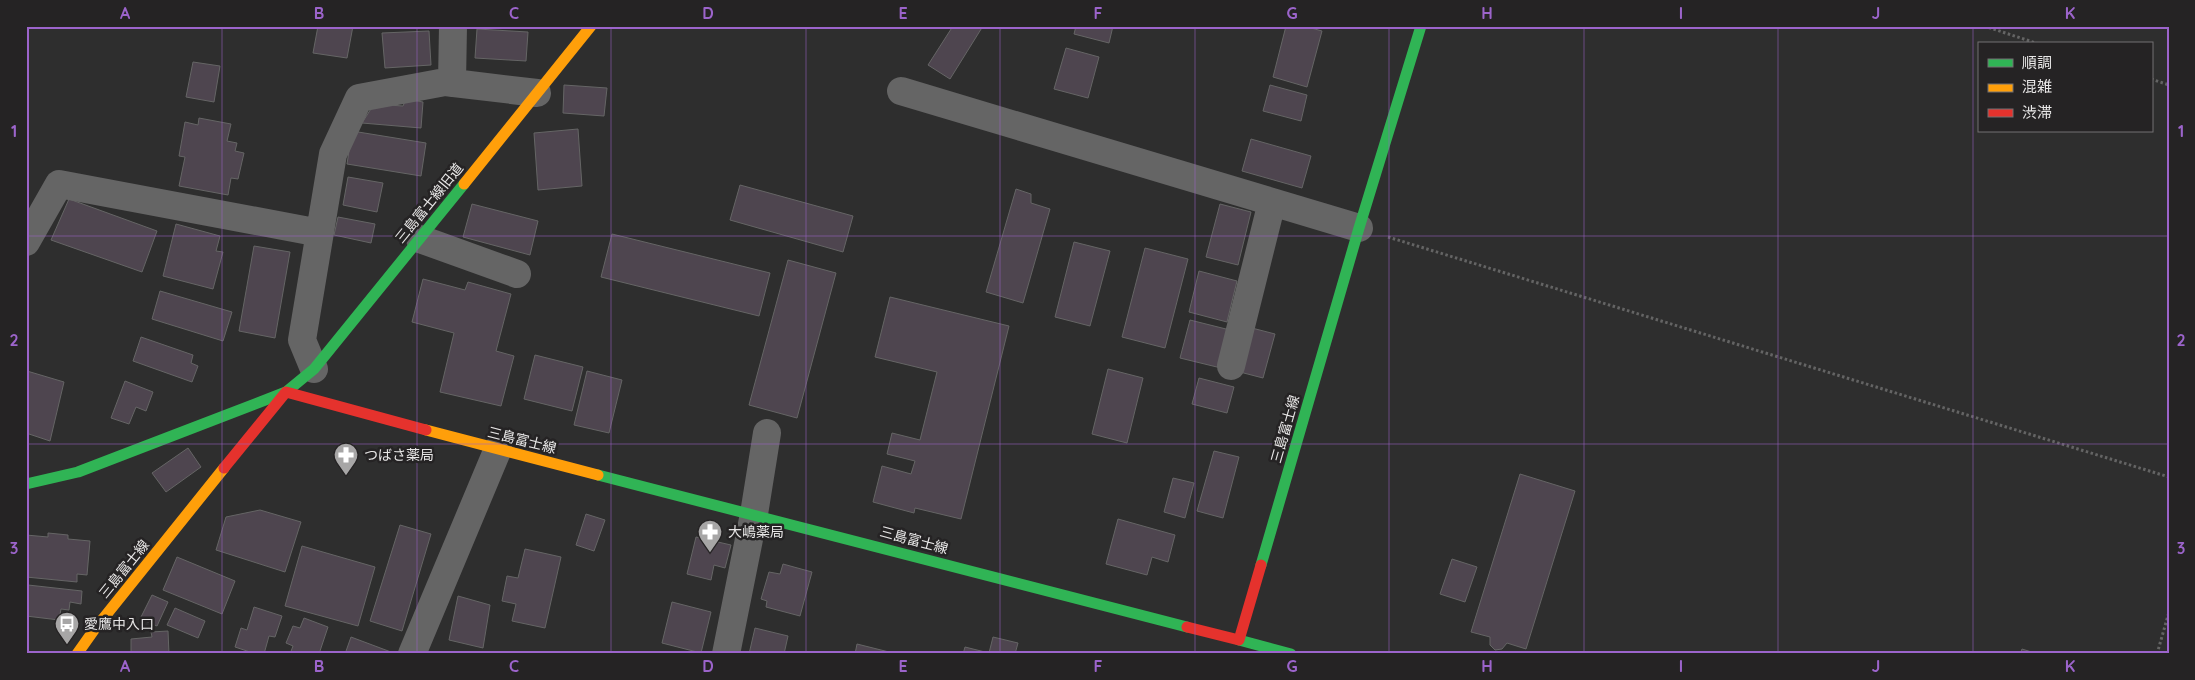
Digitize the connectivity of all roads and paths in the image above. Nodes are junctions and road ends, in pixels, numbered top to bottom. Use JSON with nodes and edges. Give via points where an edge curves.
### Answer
{"nodes":[{"id":1,"x":453,"y":26,"type":"edge"},
{"id":2,"x":591,"y":26,"type":"edge"},
{"id":3,"x":1421,"y":26,"type":"edge"},
{"id":4,"x":1984,"y":26,"type":"edge"},
{"id":5,"x":2033,"y":42,"type":"edge"},
{"id":6,"x":2152,"y":79,"type":"edge"},
{"id":7,"x":452,"y":82,"type":"junction"},
{"id":8,"x":2169,"y":84,"type":"edge"},
{"id":9,"x":901,"y":91,"type":"dead end"},
{"id":10,"x":537,"y":93,"type":"junction"},
{"id":11,"x":1272,"y":202,"type":"junction"},
{"id":12,"x":1359,"y":228,"type":"junction"},
{"id":13,"x":320,"y":233,"type":"junction"},
{"id":14,"x":420,"y":238,"type":"junction"},
{"id":15,"x":26,"y":242,"type":"edge"},
{"id":16,"x":517,"y":274,"type":"dead end"},
{"id":17,"x":1231,"y":366,"type":"dead end"},
{"id":18,"x":314,"y":369,"type":"junction"},
{"id":19,"x":286,"y":392,"type":"junction"},
{"id":20,"x":768,"y":433,"type":"dead end"},
{"id":21,"x":498,"y":449,"type":"junction"},
{"id":22,"x":2169,"y":477,"type":"edge"},
{"id":23,"x":26,"y":484,"type":"edge"},
{"id":24,"x":754,"y":514,"type":"junction"},
{"id":25,"x":2169,"y":612,"type":"edge"},
{"id":26,"x":1239,"y":640,"type":"junction"},
{"id":27,"x":77,"y":654,"type":"edge"},
{"id":28,"x":412,"y":654,"type":"edge"},
{"id":29,"x":726,"y":654,"type":"edge"},
{"id":30,"x":1291,"y":654,"type":"edge"},
{"id":31,"x":2157,"y":654,"type":"edge"}],
"edges":[{"from":1,"to":7,"type":"street"},
{"from":2,"to":10,"type":"main road","name":"三島富士線旧道"},
{"from":3,"to":12,"type":"main road","name":"三島富士線"},
{"from":4,"to":5,"type":"path"},
{"from":6,"to":8,"type":"path"},
{"from":7,"to":10,"type":"street"},
{"from":7,"to":13,"type":"street","via":[[359,98],[333,154]]},
{"from":9,"to":11,"type":"street"},
{"from":10,"to":14,"type":"main road","name":"三島富士線旧道"},
{"from":11,"to":12,"type":"street"},
{"from":11,"to":17,"type":"street"},
{"from":12,"to":22,"type":"path"},
{"from":12,"to":26,"type":"main road","name":"三島富士線"},
{"from":13,"to":15,"type":"street","via":[[59,184]]},
{"from":13,"to":18,"type":"street","via":[[302,340]]},
{"from":14,"to":16,"type":"street"},
{"from":14,"to":18,"type":"main road","name":"三島富士線旧道"},
{"from":18,"to":19,"type":"main road","name":"三島富士線旧道"},
{"from":19,"to":21,"type":"main road","name":"三島富士線"},
{"from":19,"to":23,"type":"main road","via":[[78,472]]},
{"from":19,"to":27,"type":"main road","name":"三島富士線"},
{"from":20,"to":24,"type":"street"},
{"from":21,"to":24,"type":"main road","name":"三島富士線"},
{"from":21,"to":28,"type":"street"},
{"from":24,"to":26,"type":"main road","name":"三島富士線"},
{"from":24,"to":29,"type":"street"},
{"from":25,"to":31,"type":"path"},
{"from":26,"to":30,"type":"main road"}]}
